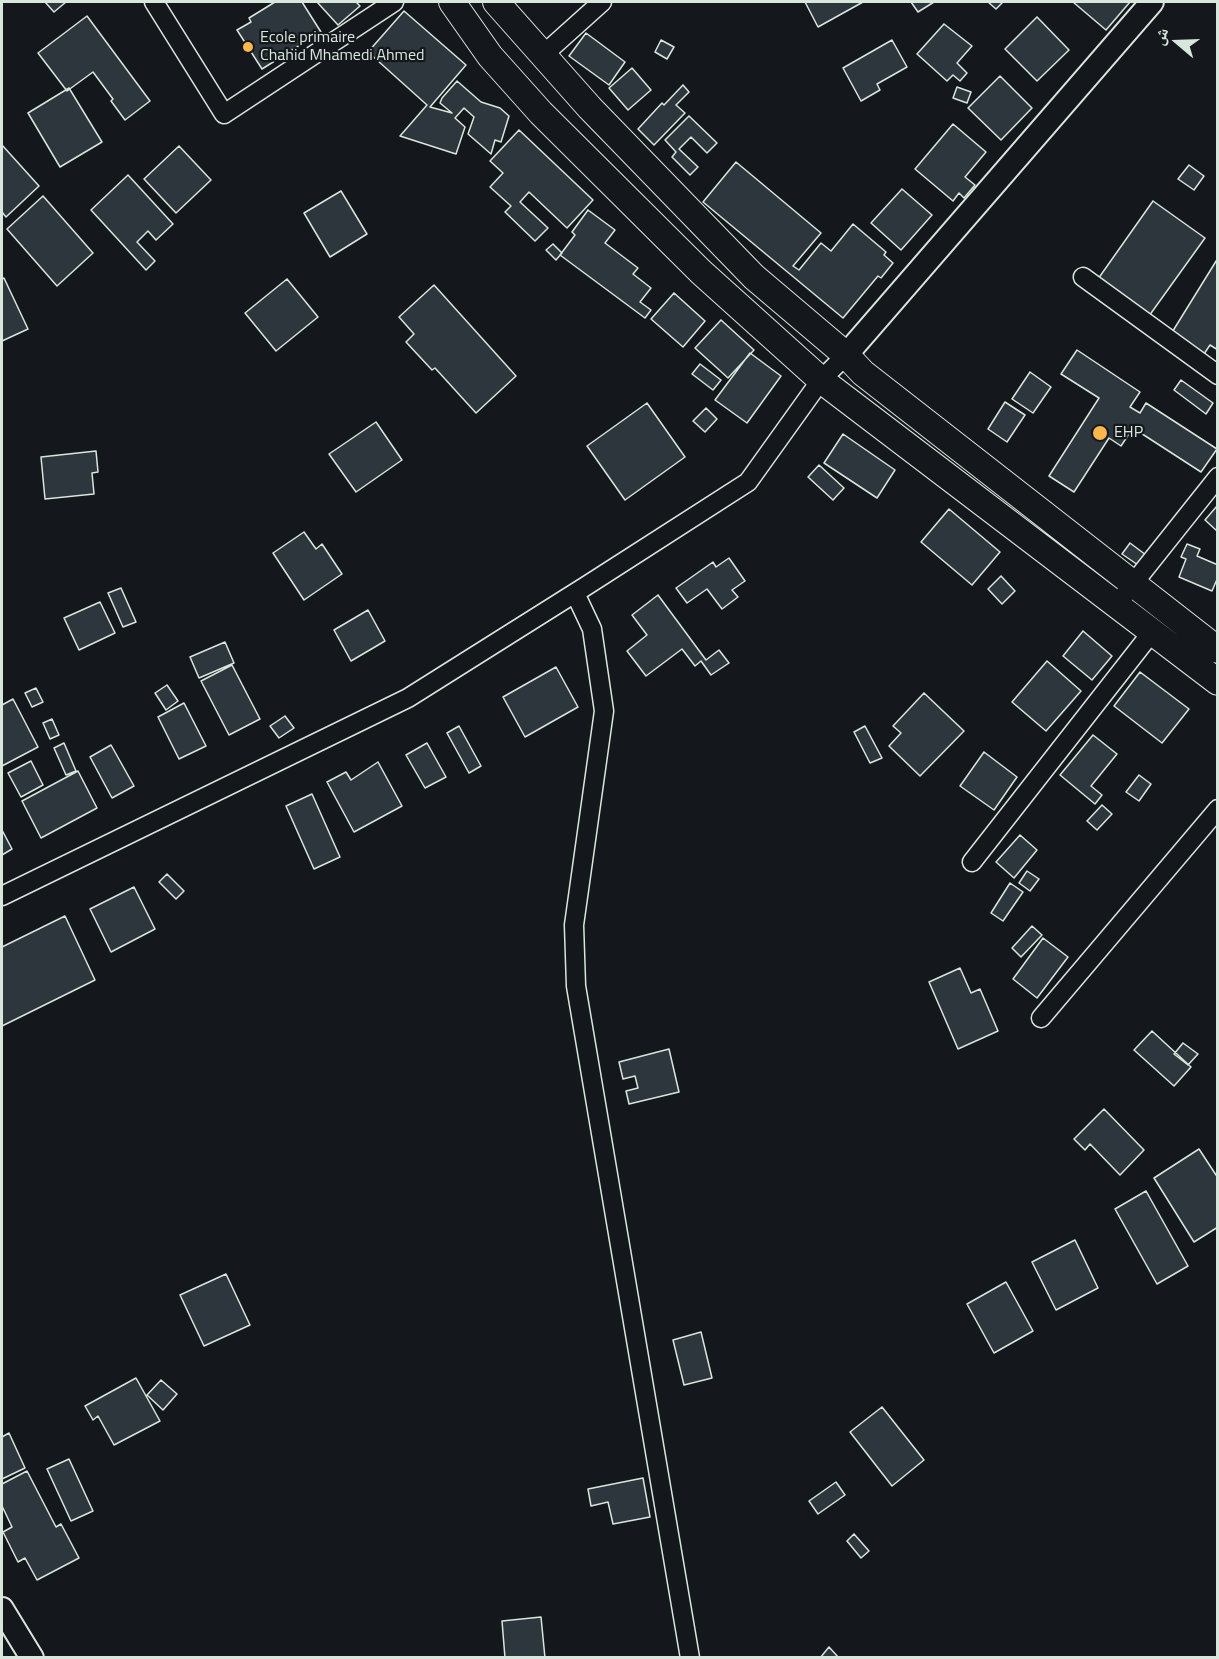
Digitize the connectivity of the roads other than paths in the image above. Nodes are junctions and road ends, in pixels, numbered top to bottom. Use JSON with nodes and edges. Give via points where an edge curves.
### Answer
{"nodes":[{"id":1,"x":154,"y":2,"type":"edge"},
{"id":2,"x":394,"y":2,"type":"edge"},
{"id":3,"x":452,"y":2,"type":"edge"},
{"id":4,"x":496,"y":2,"type":"edge"},
{"id":5,"x":602,"y":2,"type":"edge"},
{"id":6,"x":1152,"y":2,"type":"edge"},
{"id":7,"x":543,"y":55,"type":"junction"},
{"id":8,"x":1083,"y":277,"type":"dead end"},
{"id":9,"x":846,"y":356,"type":"junction"},
{"id":10,"x":1218,"y":375,"type":"edge"},
{"id":11,"x":821,"y":380,"type":"junction"},
{"id":12,"x":1218,"y":477,"type":"edge"},
{"id":13,"x":1133,"y":584,"type":"junction"},
{"id":14,"x":575,"y":593,"type":"junction"},
{"id":15,"x":1117,"y":604,"type":"junction"},
{"id":16,"x":1152,"y":632,"type":"junction"},
{"id":17,"x":1218,"y":650,"type":"edge"},
{"id":18,"x":1218,"y":682,"type":"edge"},
{"id":19,"x":1218,"y":809,"type":"edge"},
{"id":20,"x":972,"y":862,"type":"dead end"},
{"id":21,"x":2,"y":896,"type":"edge"},
{"id":22,"x":1041,"y":1018,"type":"dead end"},
{"id":23,"x":2,"y":1609,"type":"edge"},
{"id":24,"x":32,"y":1658,"type":"edge"},
{"id":25,"x":690,"y":1658,"type":"edge"}],
"edges":[{"from":1,"to":2,"type":"street","via":[[224,114]]},
{"from":3,"to":11,"type":"main road","via":[[490,56],[542,113],[701,272]]},
{"from":4,"to":7,"type":"main road"},
{"from":5,"to":7,"type":"street"},
{"from":6,"to":9,"type":"street"},
{"from":7,"to":9,"type":"main road","via":[[754,278]]},
{"from":8,"to":10,"type":"street"},
{"from":9,"to":11,"type":"street"},
{"from":9,"to":13,"type":"main road"},
{"from":11,"to":14,"type":"street","via":[[748,482]]},
{"from":11,"to":15,"type":"main road"},
{"from":12,"to":13,"type":"street"},
{"from":13,"to":15,"type":"street"},
{"from":13,"to":17,"type":"main road"},
{"from":14,"to":21,"type":"street","via":[[408,698]]},
{"from":14,"to":25,"type":"street","via":[[592,629],[604,711],[574,925],[576,986]]},
{"from":15,"to":16,"type":"main road"},
{"from":16,"to":18,"type":"main road"},
{"from":16,"to":20,"type":"street"},
{"from":19,"to":22,"type":"street"},
{"from":23,"to":24,"type":"street"}]}
